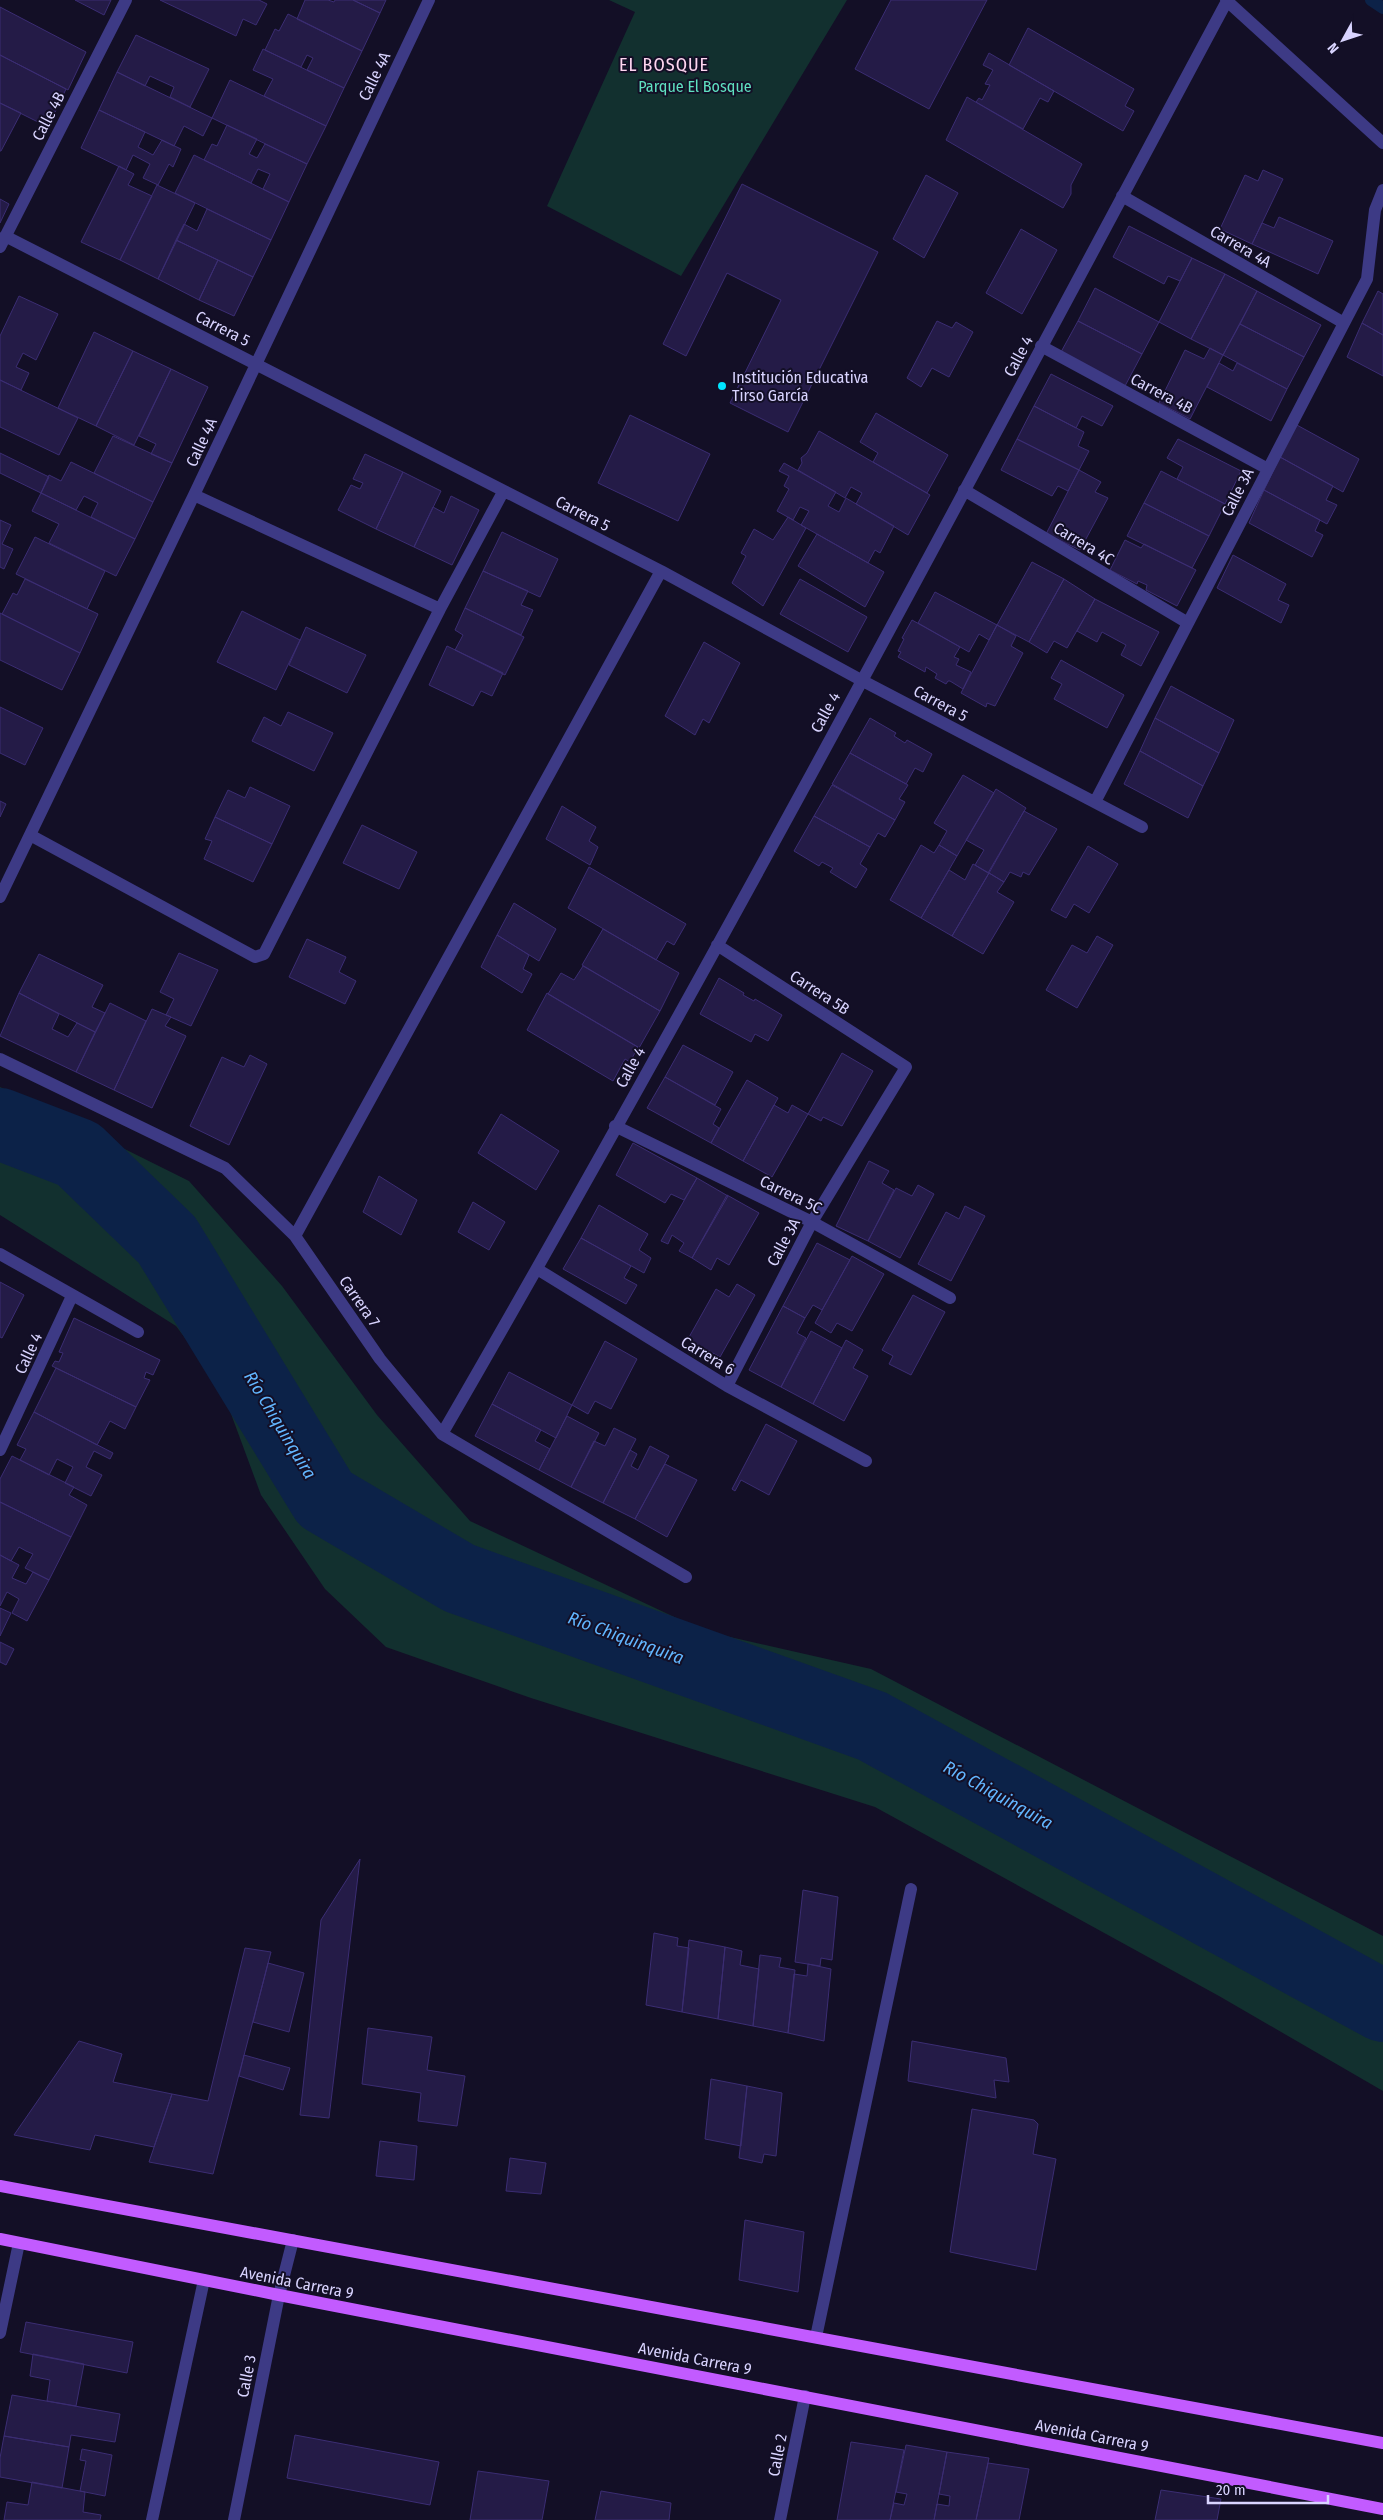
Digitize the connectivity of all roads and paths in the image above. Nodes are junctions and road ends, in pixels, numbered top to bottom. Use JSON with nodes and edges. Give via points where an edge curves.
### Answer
{"nodes":[{"id":1,"x":126,"y":0,"type":"edge"},
{"id":2,"x":429,"y":0,"type":"edge"},
{"id":3,"x":1227,"y":0,"type":"edge"},
{"id":4,"x":1383,"y":142,"type":"edge"},
{"id":5,"x":1383,"y":190,"type":"edge"},
{"id":6,"x":1122,"y":196,"type":"junction"},
{"id":7,"x":3,"y":242,"type":"edge"},
{"id":8,"x":1344,"y":323,"type":"junction"},
{"id":9,"x":1041,"y":346,"type":"junction"},
{"id":10,"x":255,"y":363,"type":"junction"},
{"id":11,"x":1268,"y":469,"type":"junction"},
{"id":12,"x":964,"y":490,"type":"junction"},
{"id":13,"x":503,"y":492,"type":"junction"},
{"id":14,"x":194,"y":495,"type":"junction"},
{"id":15,"x":661,"y":571,"type":"junction"},
{"id":16,"x":440,"y":609,"type":"junction"},
{"id":17,"x":1188,"y":623,"type":"junction"},
{"id":18,"x":861,"y":680,"type":"junction"},
{"id":19,"x":1095,"y":802,"type":"junction"},
{"id":20,"x":1142,"y":827,"type":"dead end"},
{"id":21,"x":30,"y":835,"type":"junction"},
{"id":22,"x":0,"y":897,"type":"edge"},
{"id":23,"x":717,"y":945,"type":"junction"},
{"id":24,"x":0,"y":1059,"type":"edge"},
{"id":25,"x":906,"y":1067,"type":"joint"},
{"id":26,"x":616,"y":1126,"type":"junction"},
{"id":27,"x":812,"y":1222,"type":"junction"},
{"id":28,"x":295,"y":1236,"type":"junction"},
{"id":29,"x":0,"y":1254,"type":"edge"},
{"id":30,"x":537,"y":1269,"type":"junction"},
{"id":31,"x":72,"y":1296,"type":"junction"},
{"id":32,"x":950,"y":1298,"type":"dead end"},
{"id":33,"x":138,"y":1332,"type":"dead end"},
{"id":34,"x":727,"y":1386,"type":"junction"},
{"id":35,"x":442,"y":1434,"type":"junction"},
{"id":36,"x":0,"y":1450,"type":"edge"},
{"id":37,"x":866,"y":1461,"type":"dead end"},
{"id":38,"x":686,"y":1577,"type":"dead end"},
{"id":39,"x":911,"y":1889,"type":"dead end"},
{"id":40,"x":0,"y":2186,"type":"edge"},
{"id":41,"x":0,"y":2238,"type":"edge"},
{"id":42,"x":293,"y":2240,"type":"junction"},
{"id":43,"x":19,"y":2243,"type":"junction"},
{"id":44,"x":204,"y":2280,"type":"junction"},
{"id":45,"x":279,"y":2295,"type":"junction"},
{"id":46,"x":0,"y":2334,"type":"edge"},
{"id":47,"x":816,"y":2338,"type":"junction"},
{"id":48,"x":805,"y":2396,"type":"junction"},
{"id":49,"x":1383,"y":2442,"type":"edge"},
{"id":50,"x":1383,"y":2509,"type":"edge"},
{"id":51,"x":152,"y":2520,"type":"edge"},
{"id":52,"x":234,"y":2520,"type":"edge"},
{"id":53,"x":780,"y":2520,"type":"edge"}],
"edges":[{"from":1,"to":7,"type":"street","name":"Calle 4B"},
{"from":2,"to":10,"type":"street","name":"Calle 4A"},
{"from":3,"to":4,"type":"street"},
{"from":3,"to":6,"type":"street","name":"Calle 4"},
{"from":5,"to":8,"type":"street","name":"Calle 3A","via":[[1375,210],[1367,279]]},
{"from":6,"to":8,"type":"street","name":"Carrera 4A"},
{"from":6,"to":9,"type":"street","name":"Calle 4"},
{"from":7,"to":10,"type":"street","name":"Carrera 5"},
{"from":8,"to":11,"type":"street","name":"Calle 3A"},
{"from":9,"to":11,"type":"street","name":"Carrera 4B"},
{"from":9,"to":12,"type":"street","name":"Calle 4"},
{"from":10,"to":13,"type":"street","name":"Carrera 5"},
{"from":10,"to":14,"type":"street","name":"Calle 4A"},
{"from":11,"to":17,"type":"street","name":"Calle 3A"},
{"from":12,"to":17,"type":"street","name":"Carrera 4C"},
{"from":12,"to":18,"type":"street","name":"Calle 4"},
{"from":13,"to":15,"type":"street","name":"Carrera 5"},
{"from":13,"to":16,"type":"street"},
{"from":14,"to":16,"type":"street"},
{"from":14,"to":21,"type":"street","name":"Calle 4A"},
{"from":15,"to":18,"type":"street","name":"Carrera 5"},
{"from":15,"to":28,"type":"street"},
{"from":16,"to":21,"type":"street","via":[[264,954],[255,957]]},
{"from":17,"to":19,"type":"street","name":"Calle 3A"},
{"from":18,"to":19,"type":"street","name":"Carrera 5"},
{"from":18,"to":23,"type":"street","name":"Calle 4"},
{"from":19,"to":20,"type":"street","name":"Carrera 5"},
{"from":21,"to":22,"type":"street","name":"Calle 4A"},
{"from":23,"to":25,"type":"street","name":"Carrera 5B"},
{"from":23,"to":26,"type":"street","name":"Calle 4"},
{"from":24,"to":28,"type":"street","name":"Carrera 7","via":[[225,1168]]},
{"from":25,"to":27,"type":"street","name":"Calle 3A"},
{"from":26,"to":27,"type":"street","name":"Carrera 5C"},
{"from":26,"to":30,"type":"street","name":"Calle 4"},
{"from":27,"to":32,"type":"street","name":"Carrera 5C"},
{"from":27,"to":34,"type":"street","name":"Calle 3A"},
{"from":28,"to":35,"type":"street","name":"Carrera 7","via":[[380,1359]]},
{"from":29,"to":31,"type":"street"},
{"from":30,"to":34,"type":"street","name":"Carrera 6"},
{"from":30,"to":35,"type":"street","name":"Calle 4"},
{"from":31,"to":33,"type":"street"},
{"from":31,"to":36,"type":"street","name":"Calle 4"},
{"from":34,"to":37,"type":"street","name":"Carrera 6"},
{"from":35,"to":38,"type":"street","name":"Carrera 7"},
{"from":39,"to":47,"type":"street"},
{"from":40,"to":42,"type":"main road"},
{"from":41,"to":43,"type":"main road","name":"Avenida Carrera 9"},
{"from":42,"to":45,"type":"street","name":"Calle 3"},
{"from":42,"to":47,"type":"main road"},
{"from":43,"to":44,"type":"main road","name":"Avenida Carrera 9"},
{"from":43,"to":46,"type":"street"},
{"from":44,"to":45,"type":"main road","name":"Avenida Carrera 9"},
{"from":44,"to":51,"type":"street"},
{"from":45,"to":48,"type":"main road","name":"Avenida Carrera 9"},
{"from":45,"to":52,"type":"street","name":"Calle 3"},
{"from":47,"to":49,"type":"main road"},
{"from":48,"to":50,"type":"main road","name":"Avenida Carrera 9"},
{"from":48,"to":53,"type":"street","name":"Calle 2"}]}
